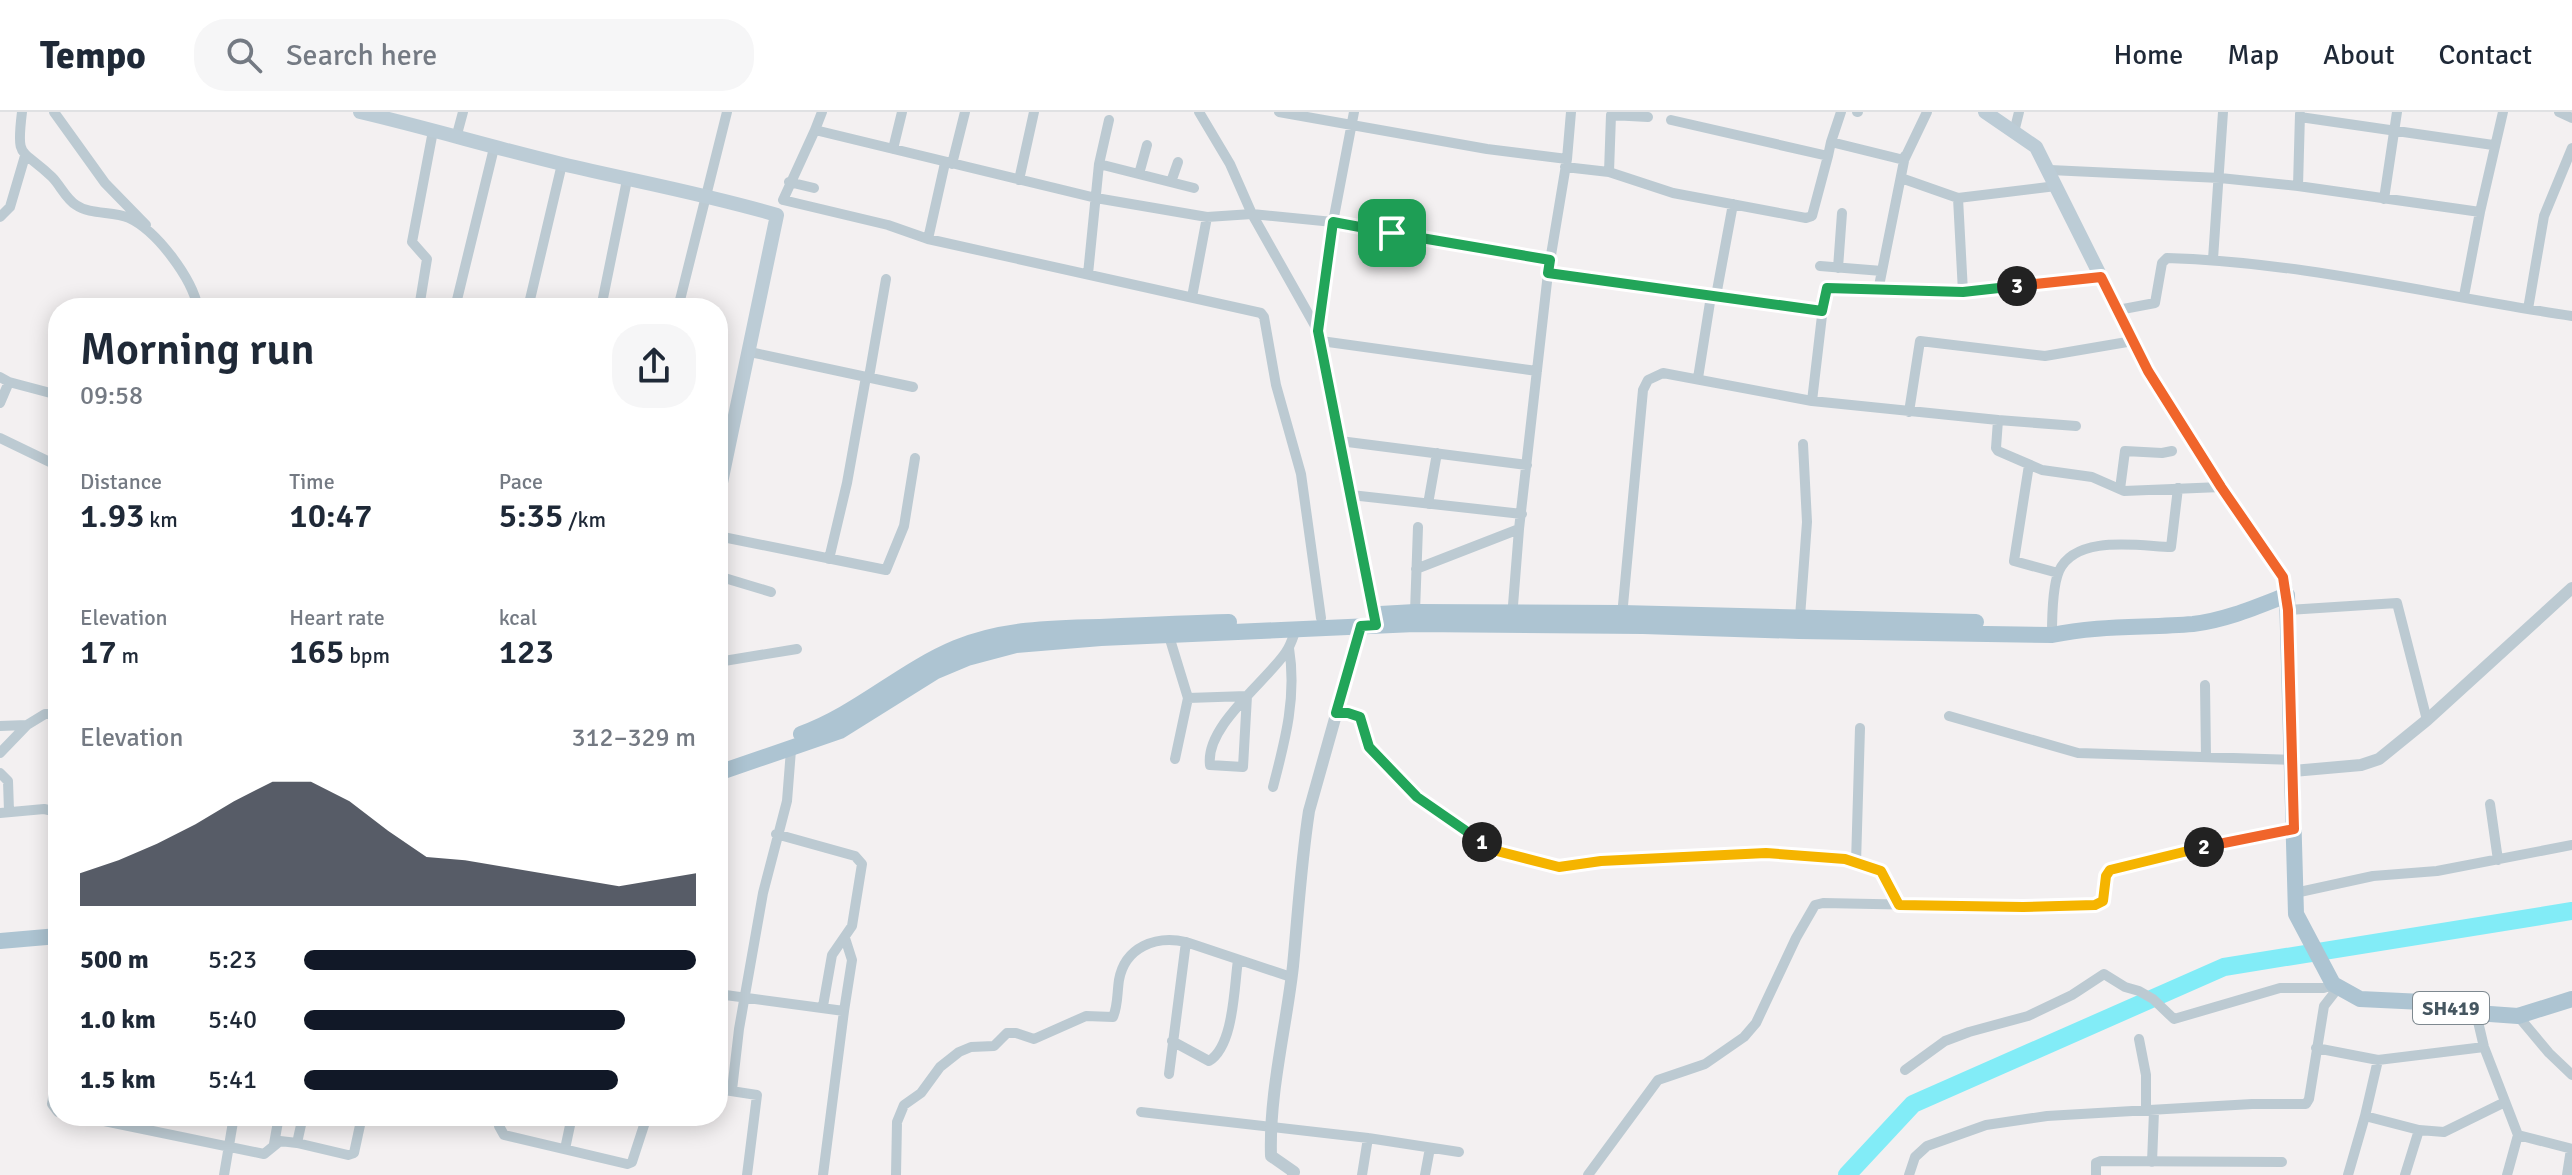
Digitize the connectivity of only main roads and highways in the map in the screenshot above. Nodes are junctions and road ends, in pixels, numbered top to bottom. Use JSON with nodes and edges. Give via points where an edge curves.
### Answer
{"nodes":[{"id":1,"x":360,"y":112,"type":"edge"},
{"id":2,"x":1985,"y":112,"type":"edge"},
{"id":3,"x":393,"y":116,"type":"edge"},
{"id":4,"x":728,"y":452,"type":"edge"},
{"id":5,"x":2288,"y":603,"type":"junction"},
{"id":6,"x":1512,"y":619,"type":"junction"},
{"id":7,"x":1622,"y":619,"type":"junction"},
{"id":8,"x":1370,"y":622,"type":"junction"},
{"id":9,"x":2052,"y":630,"type":"junction"},
{"id":10,"x":728,"y":759,"type":"edge"},
{"id":11,"x":728,"y":770,"type":"edge"},
{"id":12,"x":48,"y":937,"type":"edge"},
{"id":13,"x":0,"y":941,"type":"edge"},
{"id":14,"x":2572,"y":999,"type":"edge"}],
"edges":[{"from":1,"to":3,"type":"main road"},
{"from":2,"to":5,"type":"main road","via":[[2036,147],[2148,371],[2283,577]]},
{"from":3,"to":4,"type":"main road","via":[[494,148],[777,215]]},
{"from":5,"to":9,"type":"main road","via":[[2195,623]]},
{"from":5,"to":14,"type":"main road","number":"SH419","via":[[2298,918],[2335,985],[2360,999],[2518,1016]]},
{"from":6,"to":7,"type":"main road"},
{"from":6,"to":8,"type":"main road"},
{"from":6,"to":8,"type":"main road","via":[[1415,612]]},
{"from":7,"to":9,"type":"main road"},
{"from":7,"to":9,"type":"main road","via":[[1800,617]]},
{"from":8,"to":10,"type":"main road","via":[[1321,618],[1060,628],[993,636],[930,661],[816,729]]},
{"from":8,"to":11,"type":"main road","via":[[993,649],[936,671],[840,731]]},
{"from":12,"to":13,"type":"main road"}]}
